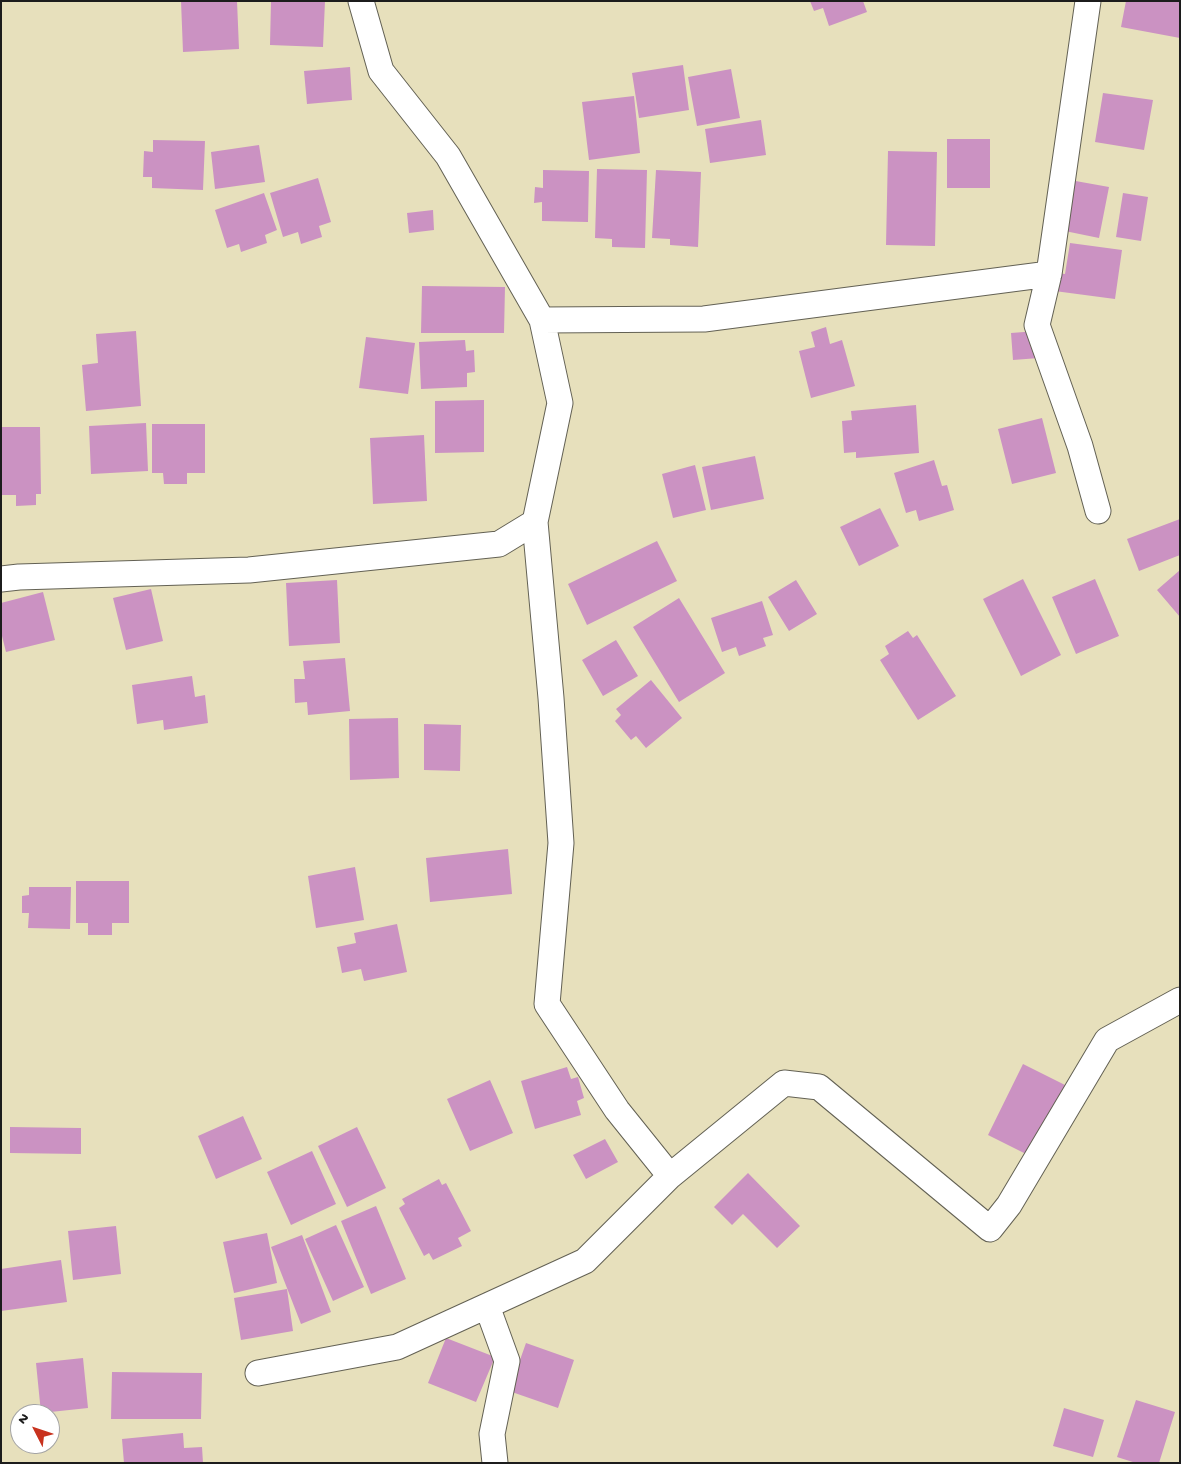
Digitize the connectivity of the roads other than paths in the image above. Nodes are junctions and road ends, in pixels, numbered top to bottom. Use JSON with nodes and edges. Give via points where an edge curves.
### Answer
{"nodes":[{"id":1,"x":362,"y":1,"type":"edge"},
{"id":2,"x":1088,"y":1,"type":"edge"},
{"id":3,"x":1048,"y":274,"type":"junction"},
{"id":4,"x":542,"y":320,"type":"junction"},
{"id":5,"x":1098,"y":512,"type":"dead end"},
{"id":6,"x":535,"y":522,"type":"junction"},
{"id":7,"x":1,"y":579,"type":"edge"},
{"id":8,"x":1180,"y":1000,"type":"edge"},
{"id":9,"x":670,"y":1176,"type":"junction"},
{"id":10,"x":487,"y":1306,"type":"junction"},
{"id":11,"x":258,"y":1373,"type":"dead end"},
{"id":12,"x":495,"y":1463,"type":"edge"}],
"edges":[{"from":1,"to":4,"type":"street","via":[[381,71],[448,156]]},
{"from":2,"to":3,"type":"street"},
{"from":3,"to":4,"type":"street","via":[[704,319]]},
{"from":3,"to":5,"type":"street","via":[[1038,325],[1080,446]]},
{"from":4,"to":6,"type":"street","via":[[560,403]]},
{"from":6,"to":7,"type":"street","via":[[500,544],[249,570]]},
{"from":6,"to":9,"type":"street","via":[[561,843],[547,1004],[617,1110]]},
{"from":8,"to":9,"type":"street","via":[[1107,1040],[1009,1205],[990,1229],[819,1086],[784,1083]]},
{"from":9,"to":10,"type":"street","via":[[585,1261]]},
{"from":10,"to":11,"type":"street","via":[[397,1347]]},
{"from":10,"to":12,"type":"street","via":[[508,1361],[492,1434]]}]}
